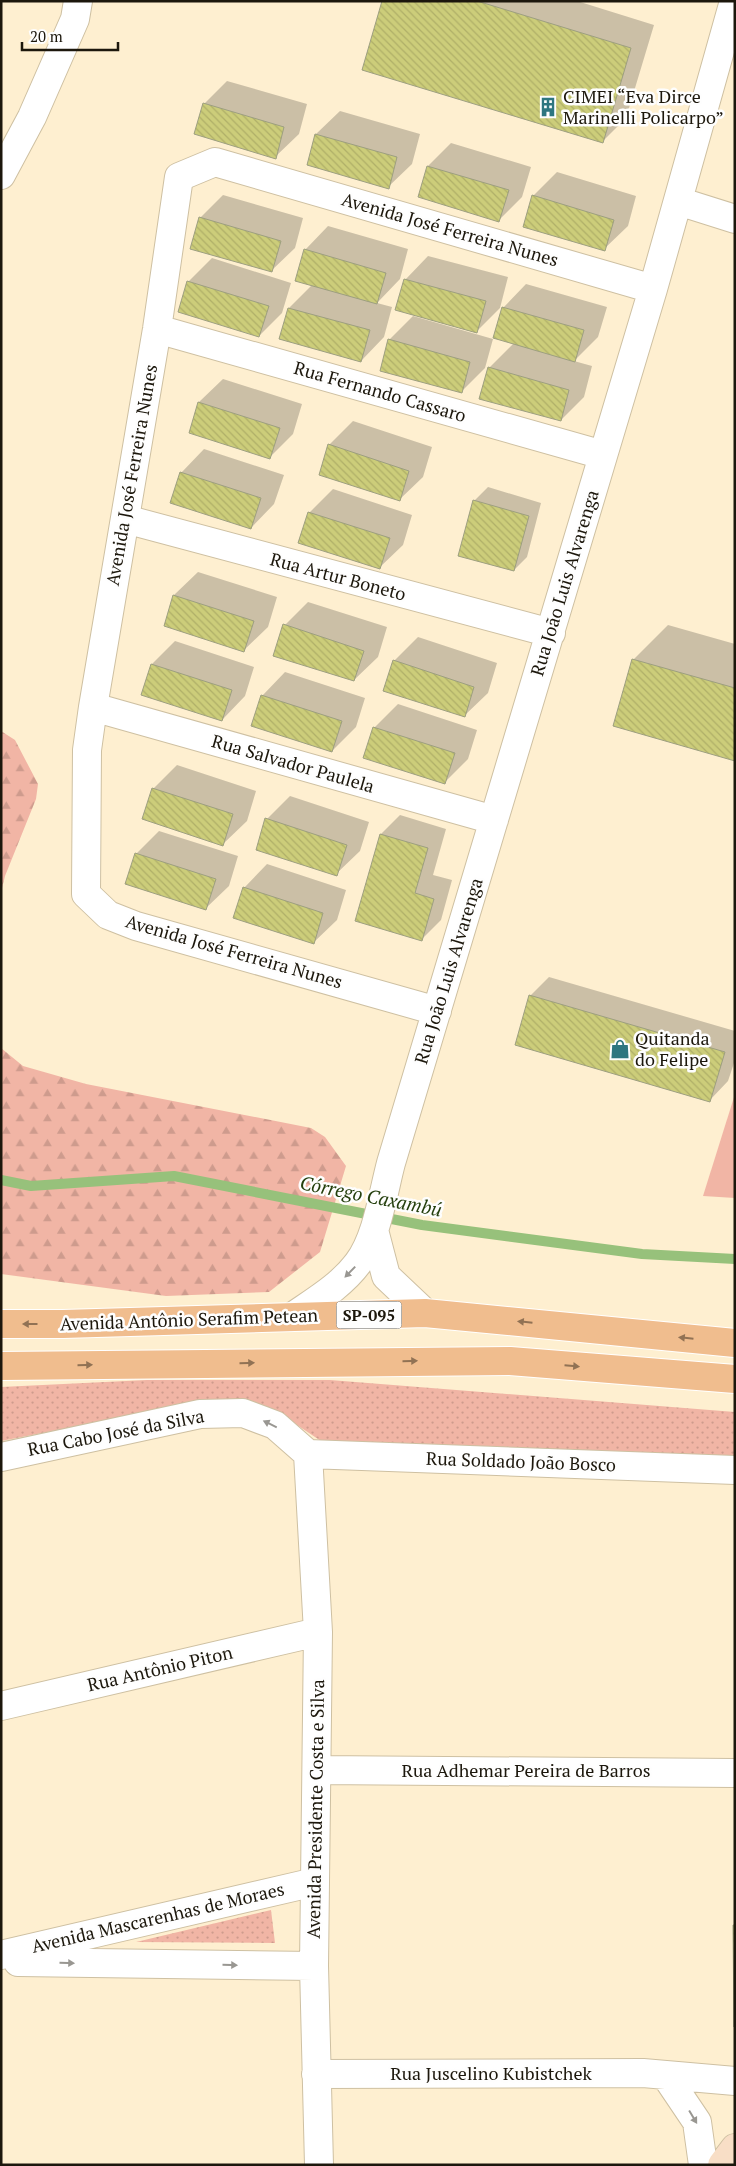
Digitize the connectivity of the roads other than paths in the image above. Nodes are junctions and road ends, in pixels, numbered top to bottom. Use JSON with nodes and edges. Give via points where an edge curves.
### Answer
{"nodes":[{"id":1,"x":78,"y":1,"type":"edge"},
{"id":2,"x":734,"y":1,"type":"edge"},
{"id":3,"x":1,"y":175,"type":"edge"},
{"id":4,"x":678,"y":202,"type":"junction"},
{"id":5,"x":735,"y":220,"type":"edge"},
{"id":6,"x":653,"y":289,"type":"junction"},
{"id":7,"x":157,"y":329,"type":"junction"},
{"id":8,"x":604,"y":455,"type":"junction"},
{"id":9,"x":125,"y":519,"type":"junction"},
{"id":10,"x":551,"y":633,"type":"junction"},
{"id":11,"x":92,"y":707,"type":"junction"},
{"id":12,"x":494,"y":820,"type":"junction"},
{"id":13,"x":437,"y":1011,"type":"junction"},
{"id":14,"x":374,"y":1226,"type":"junction"},
{"id":15,"x":425,"y":1313,"type":"junction"},
{"id":16,"x":292,"y":1317,"type":"junction"},
{"id":17,"x":1,"y":1324,"type":"edge"},
{"id":18,"x":735,"y":1343,"type":"edge"},
{"id":19,"x":1,"y":1366,"type":"edge"},
{"id":20,"x":735,"y":1379,"type":"edge"},
{"id":21,"x":308,"y":1454,"type":"junction"},
{"id":22,"x":1,"y":1457,"type":"edge"},
{"id":23,"x":735,"y":1470,"type":"edge"},
{"id":24,"x":318,"y":1632,"type":"junction"},
{"id":25,"x":1,"y":1706,"type":"edge"},
{"id":26,"x":317,"y":1770,"type":"junction"},
{"id":27,"x":735,"y":1773,"type":"edge"},
{"id":28,"x":315,"y":1882,"type":"junction"},
{"id":29,"x":1,"y":1955,"type":"edge"},
{"id":30,"x":1,"y":1962,"type":"edge"},
{"id":31,"x":314,"y":1966,"type":"junction"},
{"id":32,"x":316,"y":2074,"type":"junction"},
{"id":33,"x":666,"y":2076,"type":"junction"},
{"id":34,"x":735,"y":2081,"type":"edge"},
{"id":35,"x":735,"y":2148,"type":"edge"},
{"id":36,"x":319,"y":2165,"type":"edge"},
{"id":37,"x":703,"y":2165,"type":"edge"},
{"id":38,"x":722,"y":2165,"type":"edge"}],
"edges":[{"from":1,"to":3,"type":"street","via":[[75,19],[32,117]]},
{"from":2,"to":4,"type":"street","name":"Rua João Luis Alvarenga"},
{"from":4,"to":5,"type":"street"},
{"from":4,"to":6,"type":"street","name":"Rua João Luis Alvarenga"},
{"from":6,"to":7,"type":"street","name":"Avenida José Ferreira Nunes","via":[[215,162],[179,177]]},
{"from":6,"to":8,"type":"street","name":"Rua João Luis Alvarenga"},
{"from":7,"to":8,"type":"street","name":"Rua Fernando Cassaro"},
{"from":7,"to":9,"type":"street","name":"Avenida José Ferreira Nunes"},
{"from":8,"to":10,"type":"street","name":"Rua João Luis Alvarenga"},
{"from":9,"to":10,"type":"street","name":"Rua Artur Boneto"},
{"from":9,"to":11,"type":"street","name":"Avenida José Ferreira Nunes"},
{"from":10,"to":12,"type":"street","name":"Rua João Luis Alvarenga"},
{"from":11,"to":12,"type":"street","name":"Rua Salvador Paulela"},
{"from":11,"to":13,"type":"street","name":"Avenida José Ferreira Nunes","via":[[88,750],[86,894],[108,915],[136,926]]},
{"from":12,"to":13,"type":"street","name":"Rua João Luis Alvarenga"},
{"from":13,"to":14,"type":"street","name":"Rua João Luis Alvarenga"},
{"from":14,"to":15,"type":"street","via":[[386,1276]]},
{"from":14,"to":16,"type":"street","name":"Rua João Luis Alvarenga","one_way":true,"via":[[359,1262],[338,1284]]},
{"from":15,"to":16,"type":"main road","name":"Avenida Antônio Serafim Petean","number":"SP-095"},
{"from":18,"to":15,"type":"main road","name":"Avenida Antônio Serafim Petean","number":"SP-095","one_way":true},
{"from":16,"to":17,"type":"main road","name":"Avenida Antônio Serafim Petean","number":"SP-095","one_way":true},
{"from":19,"to":20,"type":"main road","one_way":true,"via":[[510,1360]]},
{"from":21,"to":22,"type":"street","name":"Rua Cabo José da Silva","one_way":true,"via":[[275,1425],[243,1413],[200,1414]]},
{"from":21,"to":23,"type":"street","name":"Rua Soldado João Bosco"},
{"from":21,"to":24,"type":"street","name":"Avenida Presidente Costa e Silva"},
{"from":24,"to":25,"type":"street","name":"Rua Antônio Piton"},
{"from":24,"to":26,"type":"street","name":"Avenida Presidente Costa e Silva"},
{"from":26,"to":27,"type":"street","name":"Rua Adhemar Pereira de Barros"},
{"from":26,"to":28,"type":"street","name":"Avenida Presidente Costa e Silva"},
{"from":28,"to":29,"type":"street","name":"Avenida Mascarenhas de Moraes"},
{"from":28,"to":31,"type":"street","name":"Avenida Presidente Costa e Silva"},
{"from":30,"to":31,"type":"street","name":"Avenida Mascarenhas de Moraes","one_way":true},
{"from":31,"to":32,"type":"street","name":"Avenida Presidente Costa e Silva"},
{"from":32,"to":33,"type":"street","name":"Rua Juscelino Kubistchek","via":[[643,2073]]},
{"from":32,"to":36,"type":"street","name":"Avenida Presidente Costa e Silva"},
{"from":33,"to":34,"type":"street","name":"Rua Juscelino Kubistchek"},
{"from":33,"to":37,"type":"street","one_way":true,"via":[[697,2122]]},
{"from":35,"to":38,"type":"main road"}]}
